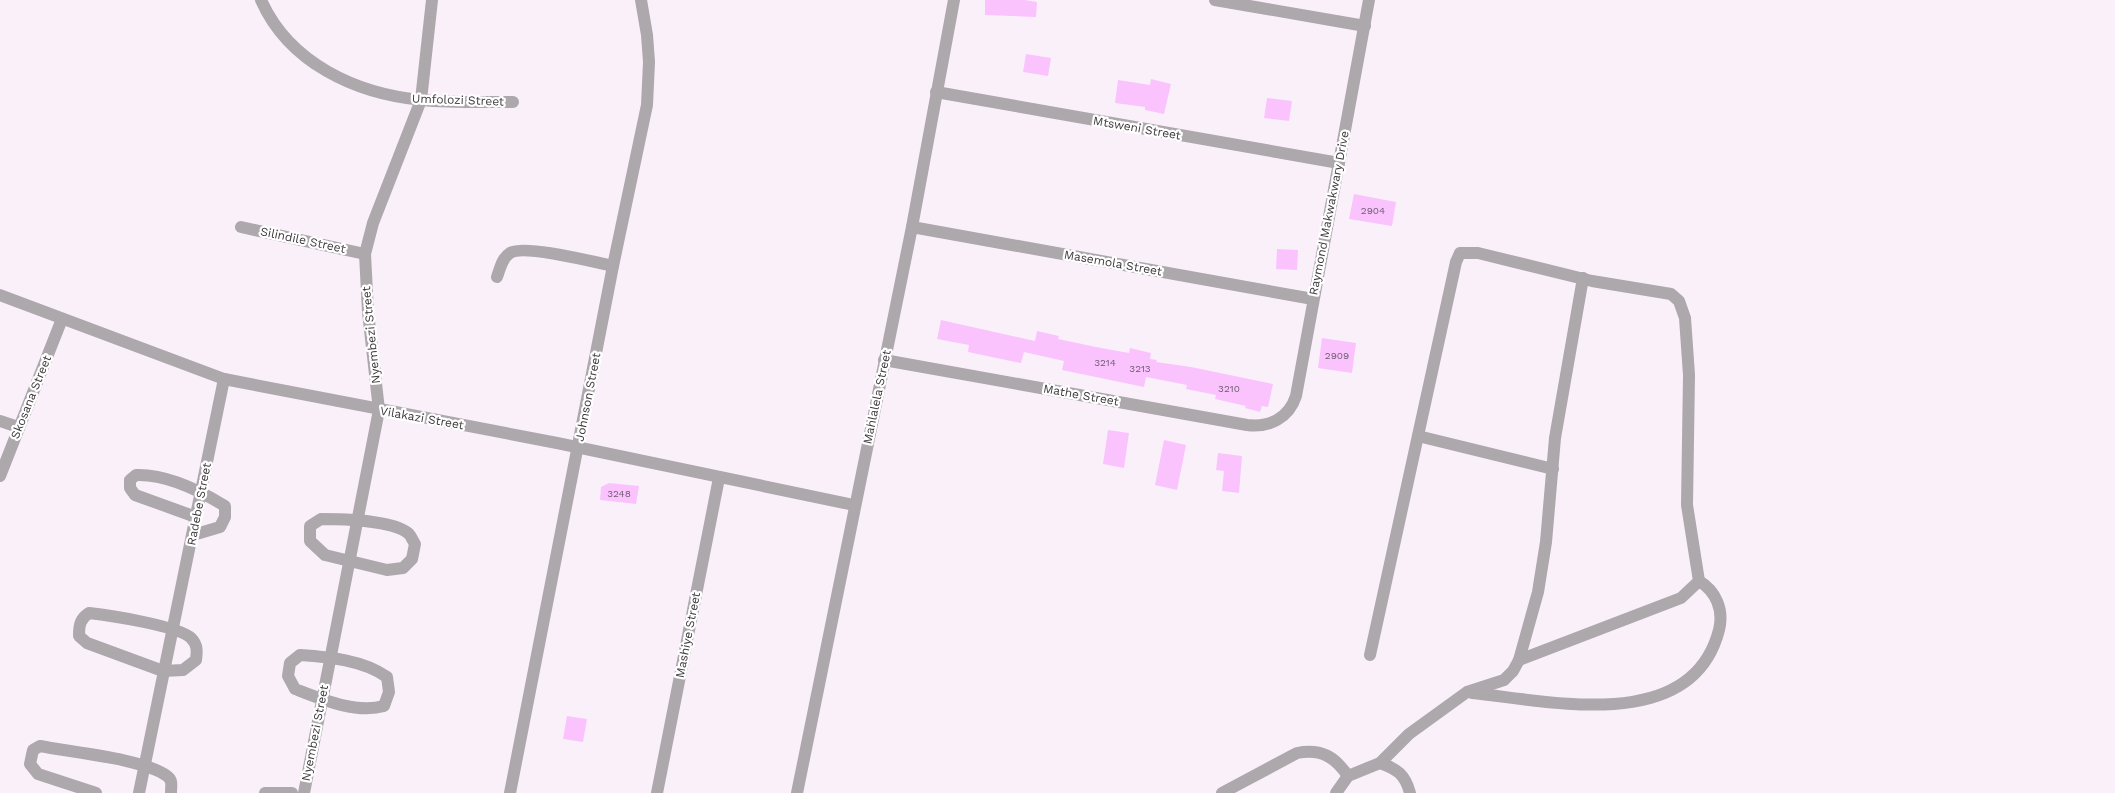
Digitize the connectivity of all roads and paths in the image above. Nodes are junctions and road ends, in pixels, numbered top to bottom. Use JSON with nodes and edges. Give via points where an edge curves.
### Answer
{"nodes":[{"id":1,"x":261,"y":0,"type":"edge"},
{"id":2,"x":432,"y":0,"type":"edge"},
{"id":3,"x":641,"y":0,"type":"edge"},
{"id":4,"x":954,"y":0,"type":"edge"},
{"id":5,"x":1215,"y":0,"type":"edge"},
{"id":6,"x":1370,"y":0,"type":"edge"},
{"id":7,"x":1364,"y":26,"type":"junction"},
{"id":8,"x":936,"y":92,"type":"junction"},
{"id":9,"x":421,"y":100,"type":"junction"},
{"id":10,"x":514,"y":102,"type":"dead end"},
{"id":11,"x":1339,"y":163,"type":"junction"},
{"id":12,"x":241,"y":227,"type":"dead end"},
{"id":13,"x":912,"y":227,"type":"junction"},
{"id":14,"x":365,"y":254,"type":"junction"},
{"id":15,"x":613,"y":266,"type":"junction"},
{"id":16,"x":497,"y":277,"type":"dead end"},
{"id":17,"x":1583,"y":278,"type":"junction"},
{"id":18,"x":0,"y":295,"type":"edge"},
{"id":19,"x":1313,"y":299,"type":"junction"},
{"id":20,"x":62,"y":319,"type":"junction"},
{"id":21,"x":884,"y":360,"type":"junction"},
{"id":22,"x":224,"y":379,"type":"junction"},
{"id":23,"x":379,"y":410,"type":"junction"},
{"id":24,"x":1278,"y":420,"type":"joint"},
{"id":25,"x":0,"y":421,"type":"edge"},
{"id":26,"x":18,"y":427,"type":"junction"},
{"id":27,"x":1418,"y":436,"type":"junction"},
{"id":28,"x":578,"y":447,"type":"junction"},
{"id":29,"x":1552,"y":468,"type":"junction"},
{"id":30,"x":0,"y":476,"type":"edge"},
{"id":31,"x":719,"y":478,"type":"junction"},
{"id":32,"x":201,"y":492,"type":"junction"},
{"id":33,"x":854,"y":505,"type":"junction"},
{"id":34,"x":196,"y":516,"type":"junction"},
{"id":35,"x":357,"y":520,"type":"junction"},
{"id":36,"x":193,"y":535,"type":"junction"},
{"id":37,"x":350,"y":561,"type":"junction"},
{"id":38,"x":1699,"y":581,"type":"junction"},
{"id":39,"x":172,"y":629,"type":"junction"},
{"id":40,"x":1370,"y":655,"type":"dead end"},
{"id":41,"x":330,"y":657,"type":"junction"},
{"id":42,"x":1519,"y":660,"type":"junction"},
{"id":43,"x":163,"y":671,"type":"junction"},
{"id":44,"x":1467,"y":692,"type":"junction"},
{"id":45,"x":322,"y":699,"type":"junction"},
{"id":46,"x":1380,"y":763,"type":"junction"},
{"id":47,"x":145,"y":765,"type":"junction"},
{"id":48,"x":1348,"y":776,"type":"junction"},
{"id":49,"x":96,"y":793,"type":"edge"},
{"id":50,"x":139,"y":793,"type":"edge"},
{"id":51,"x":171,"y":793,"type":"edge"},
{"id":52,"x":265,"y":793,"type":"edge"},
{"id":53,"x":292,"y":793,"type":"edge"},
{"id":54,"x":304,"y":793,"type":"edge"},
{"id":55,"x":510,"y":793,"type":"edge"},
{"id":56,"x":657,"y":793,"type":"edge"},
{"id":57,"x":796,"y":793,"type":"edge"},
{"id":58,"x":1222,"y":793,"type":"edge"},
{"id":59,"x":1336,"y":793,"type":"edge"},
{"id":60,"x":1410,"y":793,"type":"edge"}],
"edges":[{"from":1,"to":9,"type":"street","name":"Umfolozi Street","via":[[287,42],[308,61],[335,76],[382,93]]},
{"from":2,"to":9,"type":"street","name":"Nyembezi Street"},
{"from":3,"to":15,"type":"street","name":"Johnson Street","via":[[650,83]]},
{"from":4,"to":8,"type":"street","name":"Mahlalela Street"},
{"from":5,"to":7,"type":"street"},
{"from":6,"to":7,"type":"street","name":"Raymond Makwakwary Drive"},
{"from":7,"to":11,"type":"street","name":"Raymond Makwakwary Drive"},
{"from":8,"to":11,"type":"street","name":"Mtsweni Street"},
{"from":8,"to":13,"type":"street","name":"Mahlalela Street"},
{"from":9,"to":10,"type":"street","name":"Umfolozi Street"},
{"from":9,"to":14,"type":"street","name":"Nyembezi Street","via":[[373,223]]},
{"from":11,"to":19,"type":"street","name":"Raymond Makwakwary Drive"},
{"from":12,"to":14,"type":"street","name":"Silindile Street"},
{"from":13,"to":19,"type":"street","name":"Masemola Street"},
{"from":13,"to":21,"type":"street","name":"Mahlalela Street"},
{"from":14,"to":23,"type":"street","name":"Nyembezi Street"},
{"from":15,"to":16,"type":"street","via":[[519,250],[509,253]]},
{"from":15,"to":28,"type":"street","name":"Johnson Street"},
{"from":17,"to":27,"type":"street","via":[[1478,253],[1460,253]]},
{"from":17,"to":29,"type":"street"},
{"from":17,"to":38,"type":"street","via":[[1671,294],[1679,301],[1685,318],[1689,375],[1687,505]]},
{"from":18,"to":20,"type":"street","name":"Vilakazi Street"},
{"from":19,"to":24,"type":"street","name":"Raymond Makwakwary Drive","via":[[1294,402]]},
{"from":20,"to":22,"type":"street","name":"Vilakazi Street"},
{"from":20,"to":26,"type":"street","name":"Skosana Street"},
{"from":21,"to":24,"type":"street","name":"Mathe Street","via":[[1247,425],[1267,425]]},
{"from":21,"to":33,"type":"street","name":"Mahlalela Street"},
{"from":22,"to":23,"type":"street","name":"Vilakazi Street"},
{"from":22,"to":32,"type":"street","name":"Radebe Street"},
{"from":23,"to":28,"type":"street","name":"Vilakazi Street"},
{"from":23,"to":35,"type":"street","name":"Nyembezi Street"},
{"from":25,"to":26,"type":"street"},
{"from":26,"to":30,"type":"street","name":"Skosana Street"},
{"from":27,"to":29,"type":"street"},
{"from":27,"to":40,"type":"street"},
{"from":28,"to":31,"type":"street","name":"Vilakazi Street"},
{"from":28,"to":55,"type":"street","name":"Johnson Street"},
{"from":29,"to":42,"type":"street","via":[[1538,592]]},
{"from":31,"to":33,"type":"street","name":"Vilakazi Street"},
{"from":31,"to":56,"type":"street","name":"Mashiye Street"},
{"from":32,"to":34,"type":"street","name":"Radebe Street"},
{"from":32,"to":34,"type":"street","via":[[148,475],[136,475],[130,480],[130,488],[135,495]]},
{"from":32,"to":36,"type":"street","via":[[224,506],[225,517],[220,527]]},
{"from":33,"to":57,"type":"street","name":"Mahlalela Street"},
{"from":34,"to":36,"type":"street","name":"Radebe Street"},
{"from":35,"to":37,"type":"street","name":"Nyembezi Street"},
{"from":35,"to":37,"type":"street","via":[[321,519],[310,526],[310,541],[325,555]]},
{"from":35,"to":37,"type":"street","via":[[395,528],[409,534],[415,544],[412,559],[403,568],[387,570]]},
{"from":36,"to":39,"type":"street","name":"Radebe Street"},
{"from":37,"to":41,"type":"street","name":"Nyembezi Street"},
{"from":38,"to":42,"type":"street","via":[[1676,601]]},
{"from":38,"to":44,"type":"street","via":[[1709,587],[1717,598],[1720,626],[1706,660],[1673,689],[1655,697],[1619,705],[1593,706]]},
{"from":39,"to":43,"type":"street","name":"Radebe Street"},
{"from":39,"to":43,"type":"street","via":[[191,637],[197,648],[196,660],[183,670]]},
{"from":39,"to":43,"type":"street","via":[[89,613],[79,626],[79,636],[87,643]]},
{"from":41,"to":45,"type":"street","name":"Nyembezi Street"},
{"from":41,"to":45,"type":"street","via":[[300,655],[290,663],[288,676],[295,688]]},
{"from":41,"to":45,"type":"street","via":[[377,670],[387,677],[389,692],[384,706],[371,710]]},
{"from":42,"to":44,"type":"street","via":[[1504,680]]},
{"from":43,"to":47,"type":"street","name":"Radebe Street"},
{"from":44,"to":46,"type":"street","via":[[1409,734]]},
{"from":45,"to":54,"type":"street","name":"Nyembezi Street"},
{"from":46,"to":48,"type":"street"},
{"from":46,"to":60,"type":"street","via":[[1399,771]]},
{"from":47,"to":49,"type":"street","via":[[40,746],[33,750],[30,764],[38,774]]},
{"from":47,"to":50,"type":"street","name":"Radebe Street"},
{"from":47,"to":51,"type":"street","via":[[168,776],[172,782]]},
{"from":48,"to":58,"type":"street","via":[[1339,762],[1308,750],[1297,752]]},
{"from":48,"to":59,"type":"street"},
{"from":52,"to":53,"type":"street"}]}
